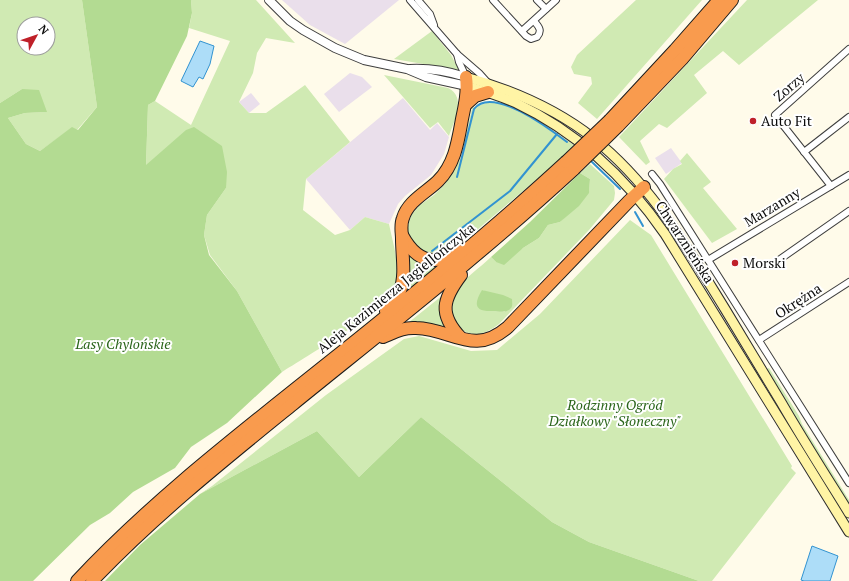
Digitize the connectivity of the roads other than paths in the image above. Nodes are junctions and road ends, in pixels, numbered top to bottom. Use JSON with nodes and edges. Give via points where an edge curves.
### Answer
{"nodes":[{"id":1,"x":269,"y":0,"type":"edge"},
{"id":2,"x":410,"y":0,"type":"edge"},
{"id":3,"x":418,"y":0,"type":"edge"},
{"id":4,"x":493,"y":0,"type":"edge"},
{"id":5,"x":537,"y":0,"type":"edge"},
{"id":6,"x":556,"y":0,"type":"edge"},
{"id":7,"x":719,"y":0,"type":"edge"},
{"id":8,"x":732,"y":0,"type":"edge"},
{"id":9,"x":546,"y":9,"type":"junction"},
{"id":10,"x":534,"y":21,"type":"junction"},
{"id":11,"x":434,"y":26,"type":"junction"},
{"id":12,"x":522,"y":31,"type":"junction"},
{"id":13,"x":849,"y":49,"type":"edge"},
{"id":14,"x":457,"y":54,"type":"junction"},
{"id":15,"x":467,"y":81,"type":"junction"},
{"id":16,"x":488,"y":88,"type":"junction"},
{"id":17,"x":465,"y":104,"type":"junction"},
{"id":18,"x":849,"y":117,"type":"edge"},
{"id":19,"x":614,"y":123,"type":"junction"},
{"id":20,"x":804,"y":152,"type":"junction"},
{"id":21,"x":570,"y":166,"type":"junction"},
{"id":22,"x":652,"y":174,"type":"dead end"},
{"id":23,"x":849,"y":174,"type":"edge"},
{"id":24,"x":831,"y":186,"type":"junction"},
{"id":25,"x":640,"y":191,"type":"junction"},
{"id":26,"x":849,"y":211,"type":"edge"},
{"id":27,"x":402,"y":235,"type":"junction"},
{"id":28,"x":473,"y":245,"type":"junction"},
{"id":29,"x":475,"y":257,"type":"junction"},
{"id":30,"x":708,"y":260,"type":"junction"},
{"id":31,"x":776,"y":262,"type":"dead end"},
{"id":32,"x":849,"y":282,"type":"edge"},
{"id":33,"x":373,"y":327,"type":"junction"},
{"id":34,"x":461,"y":338,"type":"junction"},
{"id":35,"x":759,"y":340,"type":"junction"},
{"id":36,"x":369,"y":343,"type":"junction"},
{"id":37,"x":849,"y":483,"type":"edge"},
{"id":38,"x":849,"y":513,"type":"edge"},
{"id":39,"x":849,"y":532,"type":"edge"},
{"id":40,"x":77,"y":581,"type":"edge"},
{"id":41,"x":92,"y":581,"type":"edge"}],
"edges":[{"from":1,"to":15,"type":"street","name":"Chwarznieńska","via":[[303,30],[335,48],[364,60],[407,69],[426,68],[448,72]]},
{"from":2,"to":11,"type":"street","name":"Chwarznieńska"},
{"from":3,"to":11,"type":"street","name":"Chwarznieńska","via":[[430,14]]},
{"from":4,"to":12,"type":"street"},
{"from":5,"to":9,"type":"street"},
{"from":6,"to":9,"type":"street"},
{"from":7,"to":19,"type":"highway","name":"Aleja Kazimierza Jagiellończyka"},
{"from":8,"to":19,"type":"highway","name":"Aleja Kazimierza Jagiellończyka","via":[[682,59]]},
{"from":9,"to":10,"type":"street"},
{"from":10,"to":12,"type":"street"},
{"from":10,"to":12,"type":"street","via":[[540,28],[538,37],[530,38]]},
{"from":11,"to":14,"type":"street","name":"Chwarznieńska"},
{"from":13,"to":20,"type":"street","name":"Zorzy","via":[[775,115]]},
{"from":14,"to":15,"type":"street","name":"Chwarznieńska"},
{"from":14,"to":16,"type":"street","name":"Chwarznieńska","via":[[479,73]]},
{"from":15,"to":16,"type":"main road","name":"Chwarznieńska"},
{"from":15,"to":17,"type":"highway"},
{"from":16,"to":17,"type":"highway"},
{"from":16,"to":25,"type":"main road","name":"Chwarznieńska","via":[[533,101],[576,125],[612,154]]},
{"from":17,"to":27,"type":"highway","via":[[458,145],[449,167],[404,213]]},
{"from":18,"to":20,"type":"street"},
{"from":19,"to":21,"type":"highway","name":"Aleja Kazimierza Jagiellończyka","bridge":true},
{"from":20,"to":24,"type":"street","name":"Zorzy"},
{"from":21,"to":28,"type":"highway","name":"Aleja Kazimierza Jagiellończyka"},
{"from":21,"to":29,"type":"highway","name":"Aleja Kazimierza Jagiellończyka","via":[[538,202]]},
{"from":22,"to":30,"type":"street","name":"Chwarznieńska"},
{"from":23,"to":24,"type":"street","name":"Marzanny"},
{"from":24,"to":30,"type":"street","name":"Marzanny"},
{"from":25,"to":34,"type":"highway","via":[[500,334],[480,341]]},
{"from":25,"to":38,"type":"main road","name":"Chwarznieńska","via":[[662,209],[690,252]]},
{"from":25,"to":39,"type":"main road","name":"Chwarznieńska","via":[[648,210]]},
{"from":26,"to":31,"type":"street"},
{"from":27,"to":28,"type":"highway","via":[[411,250],[432,260],[447,257]]},
{"from":27,"to":33,"type":"highway","via":[[403,273],[399,292]]},
{"from":28,"to":33,"type":"highway","name":"Aleja Kazimierza Jagiellończyka"},
{"from":29,"to":34,"type":"highway","via":[[452,287],[446,302],[445,310],[450,326]]},
{"from":29,"to":36,"type":"highway","name":"Aleja Kazimierza Jagiellończyka"},
{"from":30,"to":35,"type":"street","name":"Chwarznieńska"},
{"from":32,"to":35,"type":"street","name":"Okrężna"},
{"from":33,"to":40,"type":"highway","name":"Aleja Kazimierza Jagiellończyka","via":[[182,481],[141,517]]},
{"from":34,"to":36,"type":"highway","via":[[427,329],[411,328],[399,330]]},
{"from":35,"to":37,"type":"street","name":"Chwarznieńska"},
{"from":36,"to":41,"type":"highway","name":"Aleja Kazimierza Jagiellończyka","via":[[204,477],[131,542]]}]}
